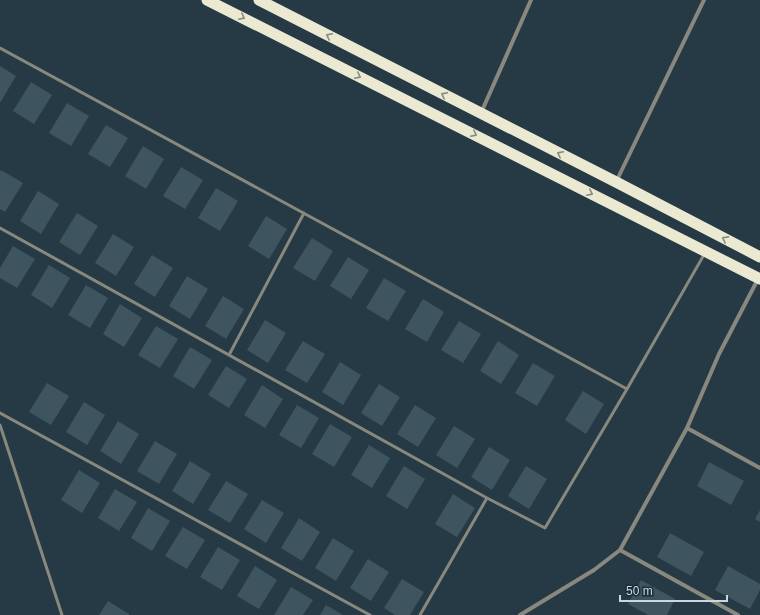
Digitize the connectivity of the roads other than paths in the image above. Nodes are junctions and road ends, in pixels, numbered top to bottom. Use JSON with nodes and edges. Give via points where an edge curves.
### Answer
{"nodes":[{"id":1,"x":207,"y":0,"type":"edge"},
{"id":2,"x":259,"y":0,"type":"edge"},
{"id":3,"x":531,"y":0,"type":"edge"},
{"id":4,"x":704,"y":0,"type":"edge"},
{"id":5,"x":0,"y":48,"type":"edge"},
{"id":6,"x":481,"y":113,"type":"junction"},
{"id":7,"x":616,"y":182,"type":"junction"},
{"id":8,"x":304,"y":213,"type":"junction"},
{"id":9,"x":0,"y":228,"type":"edge"},
{"id":10,"x":706,"y":251,"type":"junction"},
{"id":11,"x":760,"y":257,"type":"edge"},
{"id":12,"x":759,"y":279,"type":"edge"},
{"id":13,"x":229,"y":355,"type":"junction"},
{"id":14,"x":627,"y":389,"type":"junction"},
{"id":15,"x":0,"y":413,"type":"edge"},
{"id":16,"x":0,"y":426,"type":"edge"},
{"id":17,"x":687,"y":428,"type":"junction"},
{"id":18,"x":760,"y":468,"type":"edge"},
{"id":19,"x":487,"y":498,"type":"junction"},
{"id":20,"x":620,"y":550,"type":"junction"},
{"id":21,"x":62,"y":615,"type":"edge"},
{"id":22,"x":370,"y":615,"type":"edge"},
{"id":23,"x":420,"y":615,"type":"edge"},
{"id":24,"x":520,"y":615,"type":"edge"},
{"id":25,"x":738,"y":615,"type":"edge"}],
"edges":[{"from":1,"to":10,"type":"highway","one_way":true},
{"from":6,"to":2,"type":"highway","one_way":true},
{"from":3,"to":6,"type":"street"},
{"from":4,"to":7,"type":"street"},
{"from":5,"to":8,"type":"lane"},
{"from":7,"to":6,"type":"highway","one_way":true},
{"from":11,"to":7,"type":"highway","one_way":true},
{"from":8,"to":13,"type":"lane"},
{"from":8,"to":14,"type":"lane"},
{"from":9,"to":13,"type":"lane"},
{"from":10,"to":12,"type":"highway"},
{"from":10,"to":14,"type":"lane"},
{"from":12,"to":17,"type":"street","via":[[719,354]]},
{"from":13,"to":19,"type":"lane"},
{"from":14,"to":19,"type":"lane","via":[[545,528]]},
{"from":15,"to":22,"type":"lane"},
{"from":16,"to":21,"type":"lane"},
{"from":17,"to":18,"type":"street"},
{"from":17,"to":20,"type":"street"},
{"from":19,"to":23,"type":"lane"},
{"from":20,"to":24,"type":"street","via":[[594,570]]},
{"from":20,"to":25,"type":"street"}]}
